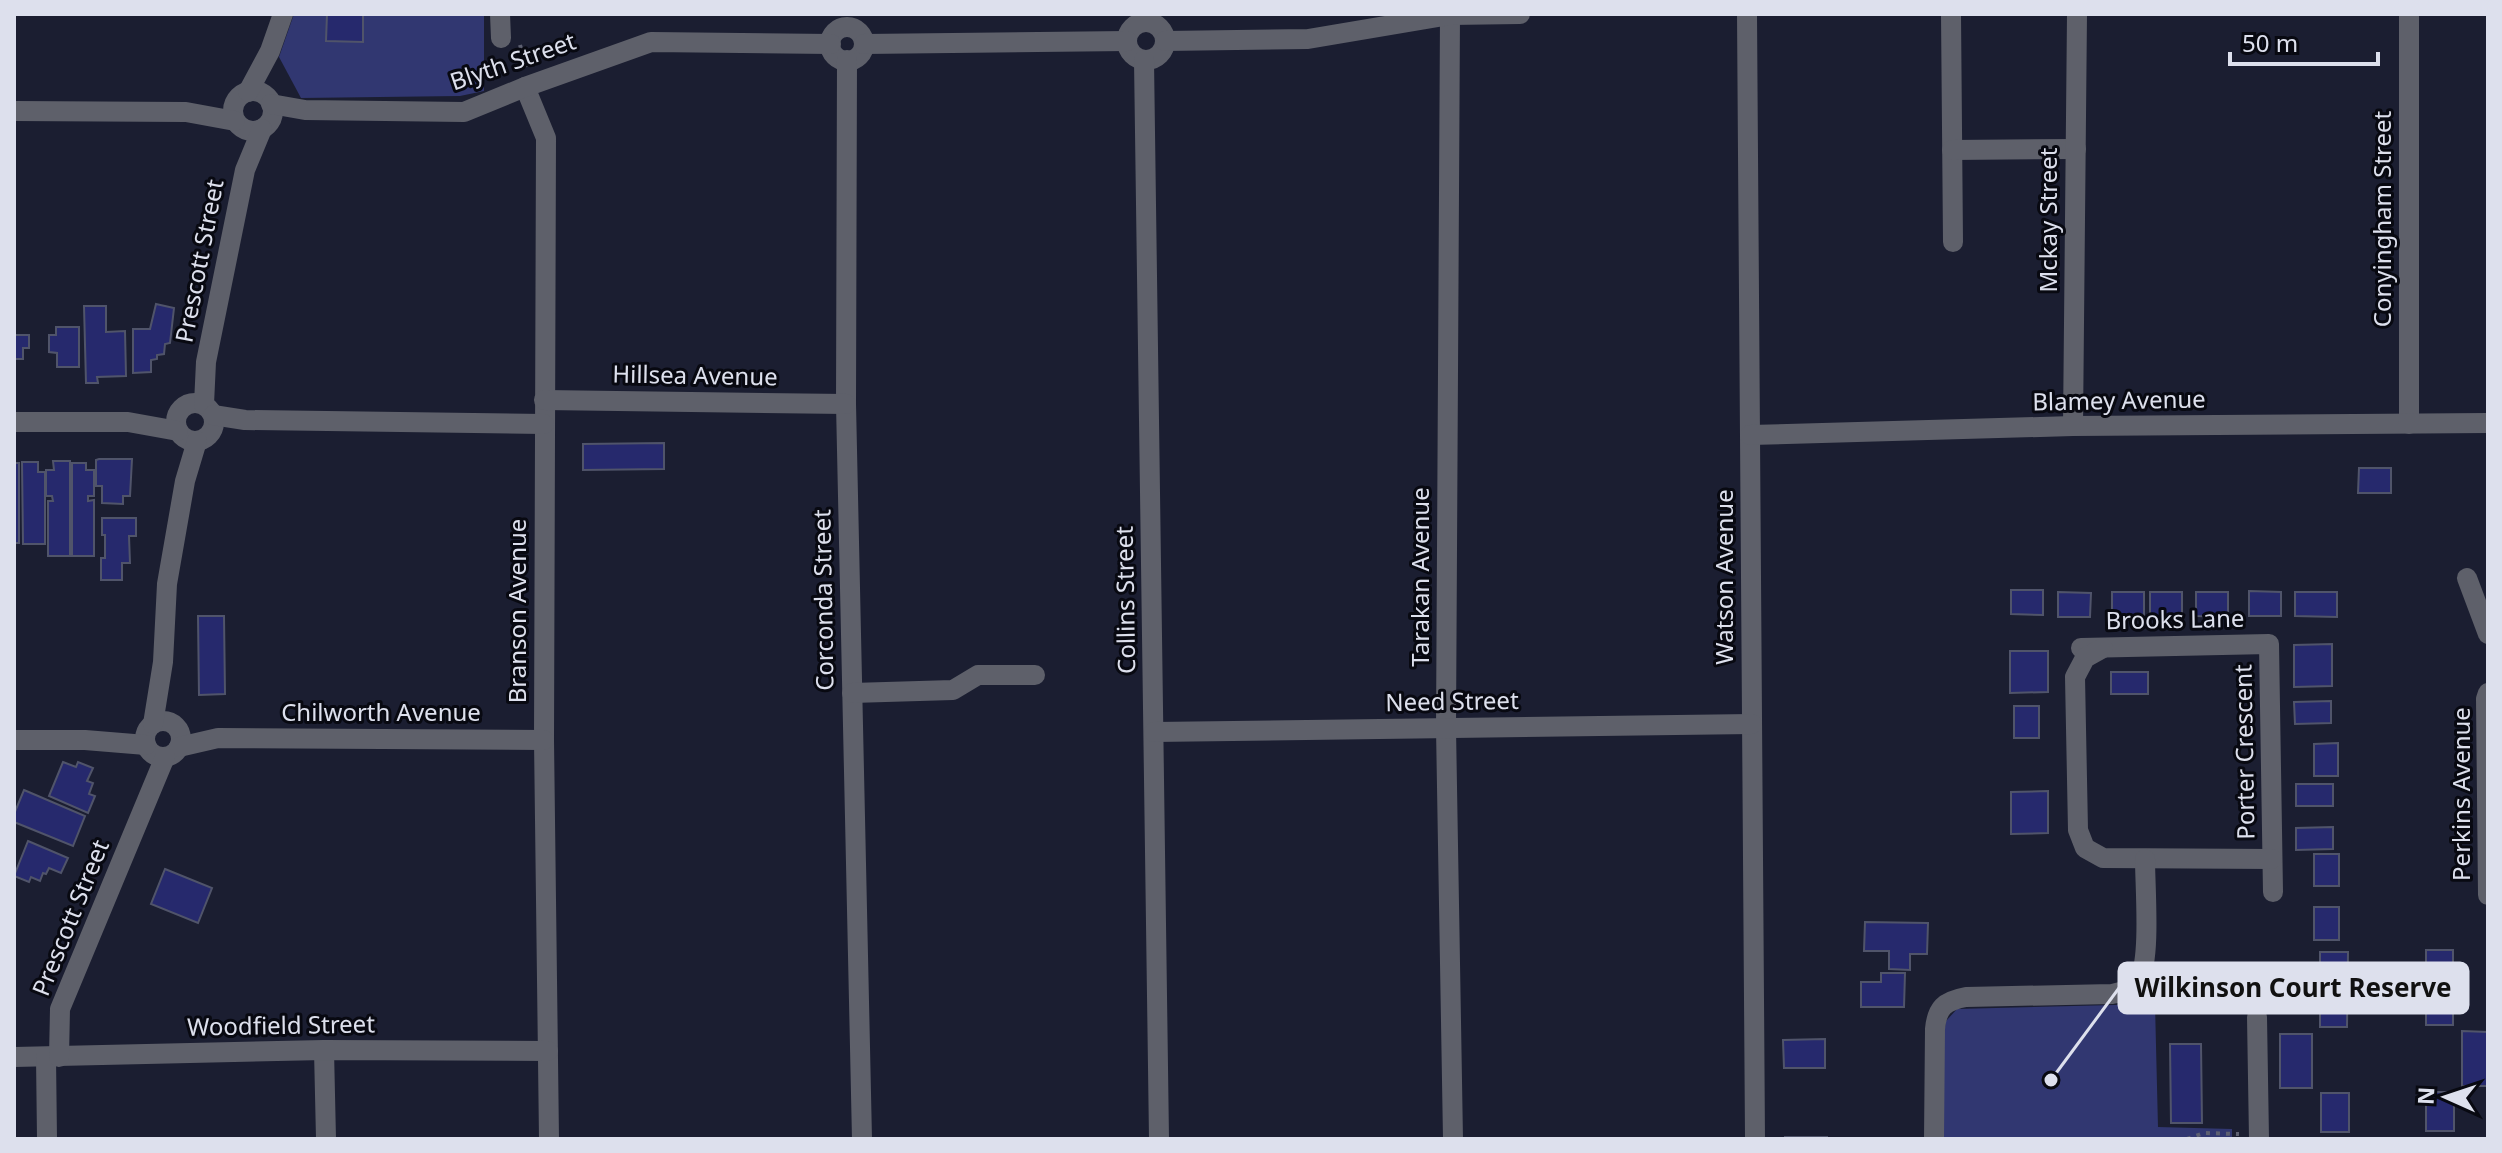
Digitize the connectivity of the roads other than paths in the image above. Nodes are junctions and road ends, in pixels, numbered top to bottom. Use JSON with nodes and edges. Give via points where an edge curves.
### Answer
{"nodes":[{"id":1,"x":283,"y":14,"type":"edge"},
{"id":2,"x":1520,"y":14,"type":"edge"},
{"id":3,"x":1747,"y":14,"type":"edge"},
{"id":4,"x":1951,"y":14,"type":"edge"},
{"id":5,"x":2077,"y":14,"type":"edge"},
{"id":6,"x":2409,"y":14,"type":"edge"},
{"id":7,"x":1450,"y":15,"type":"edge"},
{"id":8,"x":1144,"y":18,"type":"edge"},
{"id":9,"x":847,"y":21,"type":"edge"},
{"id":10,"x":1127,"y":41,"type":"junction"},
{"id":11,"x":1165,"y":41,"type":"junction"},
{"id":12,"x":831,"y":44,"type":"junction"},
{"id":13,"x":864,"y":44,"type":"junction"},
{"id":14,"x":847,"y":60,"type":"junction"},
{"id":15,"x":1144,"y":60,"type":"junction"},
{"id":16,"x":529,"y":85,"type":"junction"},
{"id":17,"x":14,"y":111,"type":"edge"},
{"id":18,"x":254,"y":111,"type":"junction"},
{"id":19,"x":2076,"y":149,"type":"junction"},
{"id":20,"x":1952,"y":150,"type":"junction"},
{"id":21,"x":1953,"y":242,"type":"dead end"},
{"id":22,"x":544,"y":400,"type":"junction"},
{"id":23,"x":846,"y":404,"type":"junction"},
{"id":24,"x":195,"y":421,"type":"junction"},
{"id":25,"x":14,"y":422,"type":"edge"},
{"id":26,"x":2488,"y":423,"type":"edge"},
{"id":27,"x":544,"y":424,"type":"junction"},
{"id":28,"x":2409,"y":424,"type":"junction"},
{"id":29,"x":2073,"y":426,"type":"junction"},
{"id":30,"x":1750,"y":435,"type":"junction"},
{"id":31,"x":2467,"y":578,"type":"dead end"},
{"id":32,"x":2488,"y":634,"type":"edge"},
{"id":33,"x":2269,"y":644,"type":"joint"},
{"id":34,"x":2104,"y":647,"type":"junction"},
{"id":35,"x":2081,"y":648,"type":"dead end"},
{"id":36,"x":1035,"y":675,"type":"dead end"},
{"id":37,"x":852,"y":693,"type":"junction"},
{"id":38,"x":2488,"y":693,"type":"edge"},
{"id":39,"x":1752,"y":724,"type":"junction"},
{"id":40,"x":1446,"y":728,"type":"junction"},
{"id":41,"x":1154,"y":732,"type":"junction"},
{"id":42,"x":162,"y":738,"type":"junction"},
{"id":43,"x":14,"y":740,"type":"edge"},
{"id":44,"x":544,"y":740,"type":"junction"},
{"id":45,"x":2145,"y":859,"type":"junction"},
{"id":46,"x":2272,"y":859,"type":"junction"},
{"id":47,"x":2273,"y":892,"type":"dead end"},
{"id":48,"x":2488,"y":895,"type":"edge"},
{"id":49,"x":2257,"y":1017,"type":"dead end"},
{"id":50,"x":324,"y":1050,"type":"junction"},
{"id":51,"x":548,"y":1051,"type":"junction"},
{"id":52,"x":14,"y":1057,"type":"edge"},
{"id":53,"x":53,"y":1057,"type":"junction"},
{"id":54,"x":2259,"y":1137,"type":"edge"},
{"id":55,"x":47,"y":1139,"type":"edge"},
{"id":56,"x":326,"y":1139,"type":"edge"},
{"id":57,"x":549,"y":1139,"type":"edge"},
{"id":58,"x":862,"y":1139,"type":"edge"},
{"id":59,"x":1159,"y":1139,"type":"edge"},
{"id":60,"x":1453,"y":1139,"type":"edge"},
{"id":61,"x":1755,"y":1139,"type":"edge"},
{"id":62,"x":1934,"y":1139,"type":"edge"}],
"edges":[{"from":1,"to":18,"type":"street","name":"Prescott Street"},
{"from":2,"to":7,"type":"street"},
{"from":3,"to":30,"type":"street","name":"Watson Avenue"},
{"from":4,"to":20,"type":"street"},
{"from":5,"to":19,"type":"street","name":"Mckay Street"},
{"from":6,"to":28,"type":"street","name":"Conyingham Street"},
{"from":7,"to":11,"type":"street","via":[[1308,39]]},
{"from":7,"to":40,"type":"street","name":"Tarakan Avenue"},
{"from":8,"to":10,"type":"street"},
{"from":8,"to":11,"type":"street","via":[[1159,27]]},
{"from":9,"to":12,"type":"street"},
{"from":9,"to":13,"type":"street"},
{"from":10,"to":13,"type":"street"},
{"from":10,"to":15,"type":"street","via":[[1132,54]]},
{"from":11,"to":15,"type":"street","via":[[1159,55]]},
{"from":12,"to":14,"type":"street","via":[[837,57]]},
{"from":12,"to":16,"type":"street","name":"Blyth Street","via":[[651,42]]},
{"from":13,"to":14,"type":"street","via":[[858,57]]},
{"from":14,"to":23,"type":"street","name":"Corconda Street"},
{"from":15,"to":41,"type":"street","name":"Collins Street"},
{"from":16,"to":18,"type":"street","name":"Blyth Street","via":[[464,112]]},
{"from":16,"to":22,"type":"street","name":"Branson Avenue","via":[[546,138]]},
{"from":17,"to":18,"type":"street","name":"Blyth Street"},
{"from":18,"to":24,"type":"street","name":"Prescott Street"},
{"from":19,"to":20,"type":"street"},
{"from":19,"to":29,"type":"street","name":"Mckay Street"},
{"from":20,"to":21,"type":"street"},
{"from":22,"to":23,"type":"street","name":"Hillsea Avenue"},
{"from":22,"to":27,"type":"street","name":"Branson Avenue"},
{"from":23,"to":37,"type":"street","name":"Corconda Street"},
{"from":24,"to":25,"type":"street"},
{"from":24,"to":27,"type":"street"},
{"from":24,"to":42,"type":"street","name":"Prescott Street","via":[[167,584]]},
{"from":26,"to":28,"type":"street","name":"Blamey Avenue"},
{"from":27,"to":44,"type":"street","name":"Branson Avenue"},
{"from":28,"to":29,"type":"street","name":"Blamey Avenue"},
{"from":29,"to":30,"type":"street","name":"Blamey Avenue"},
{"from":30,"to":39,"type":"street","name":"Watson Avenue"},
{"from":31,"to":32,"type":"street"},
{"from":33,"to":34,"type":"street","name":"Brooks Lane"},
{"from":33,"to":46,"type":"street","name":"Porter Crescent"},
{"from":34,"to":35,"type":"street","name":"Brooks Lane"},
{"from":34,"to":45,"type":"street","name":"Porter Crescent","via":[[2085,658],[2075,677],[2078,830],[2085,848],[2103,858]]},
{"from":36,"to":37,"type":"street","via":[[978,675],[953,690]]},
{"from":37,"to":58,"type":"street","name":"Corconda Street"},
{"from":38,"to":48,"type":"street","name":"Perkins Avenue"},
{"from":39,"to":40,"type":"street","name":"Need Street"},
{"from":39,"to":61,"type":"street","name":"Watson Avenue"},
{"from":40,"to":41,"type":"street","name":"Need Street"},
{"from":40,"to":60,"type":"street","name":"Tarakan Avenue"},
{"from":41,"to":59,"type":"street","name":"Collins Street"},
{"from":42,"to":43,"type":"street","name":"Chilworth Avenue"},
{"from":42,"to":44,"type":"street","name":"Chilworth Avenue"},
{"from":42,"to":53,"type":"street","name":"Prescott Street","via":[[147,803],[60,1009]]},
{"from":44,"to":51,"type":"street","name":"Branson Avenue"},
{"from":45,"to":46,"type":"street","name":"Porter Crescent"},
{"from":45,"to":62,"type":"street","via":[[2145,964],[2138,983],[2112,994],[1966,997],[1942,1007],[1935,1029]]},
{"from":46,"to":47,"type":"street","name":"Porter Crescent"},
{"from":49,"to":54,"type":"street"},
{"from":50,"to":51,"type":"street","name":"Woodfield Street"},
{"from":50,"to":53,"type":"street","name":"Woodfield Street"},
{"from":50,"to":56,"type":"street"},
{"from":51,"to":57,"type":"street","name":"Branson Avenue"},
{"from":52,"to":53,"type":"street","name":"Woodfield Street"},
{"from":53,"to":55,"type":"street","name":"Prescott Street"}]}
